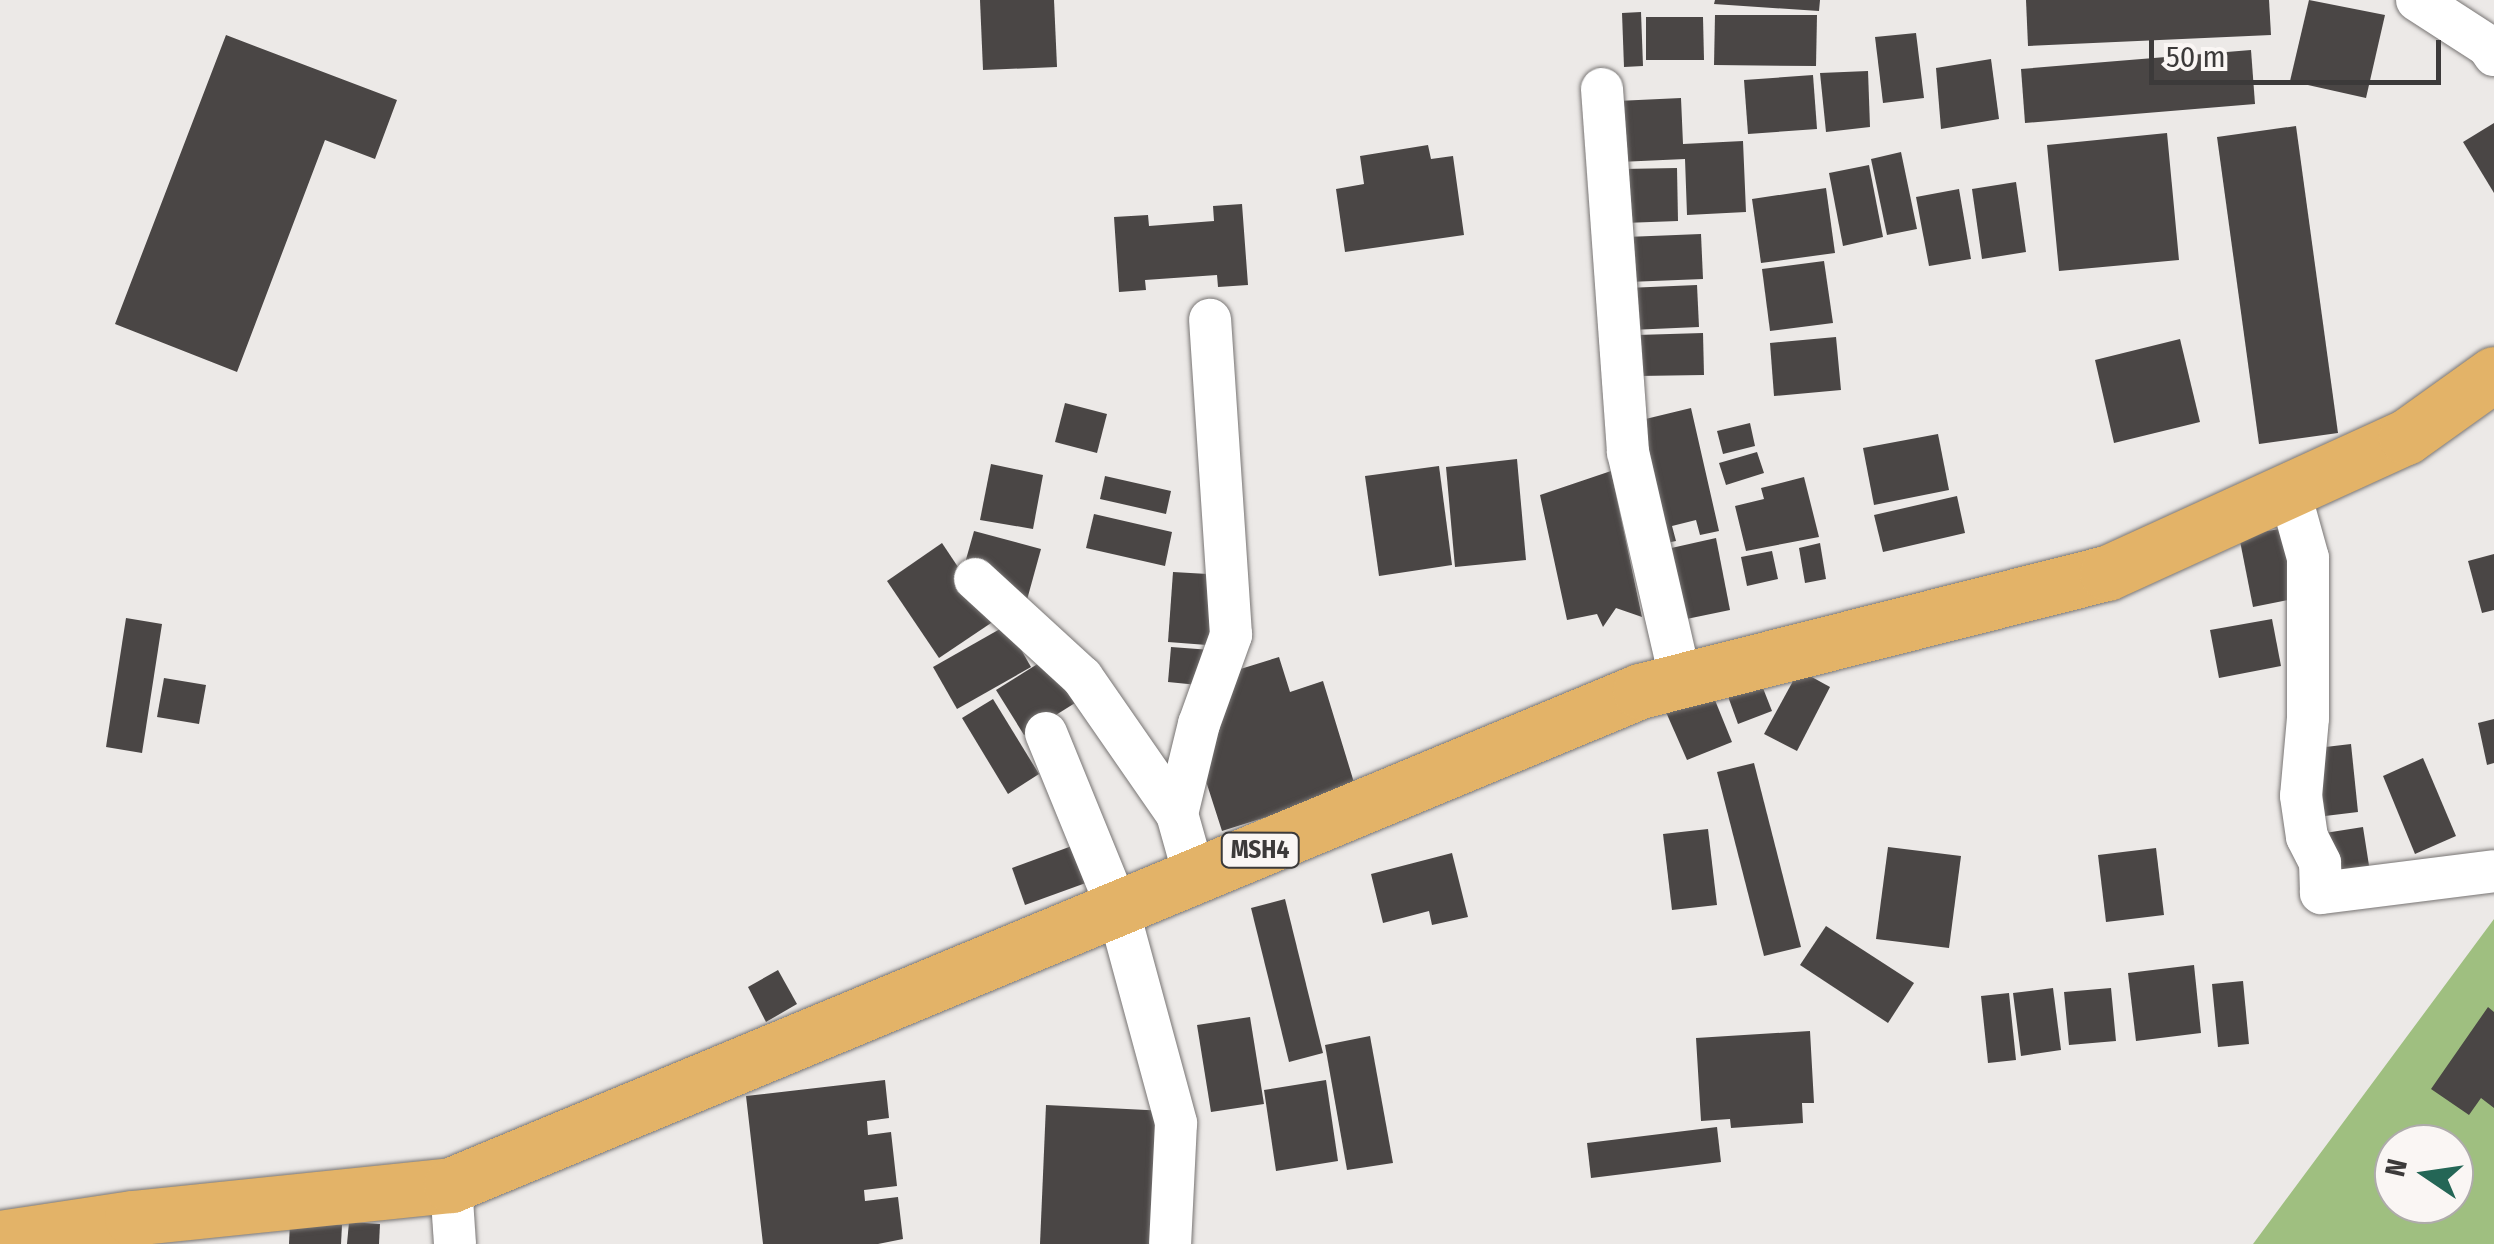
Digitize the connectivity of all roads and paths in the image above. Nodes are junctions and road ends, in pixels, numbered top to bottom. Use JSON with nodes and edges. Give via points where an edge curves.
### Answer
{"nodes":[{"id":1,"x":2417,"y":0,"type":"edge"},
{"id":2,"x":2494,"y":55,"type":"edge"},
{"id":3,"x":1602,"y":89,"type":"dead end"},
{"id":4,"x":1210,"y":320,"type":"dead end"},
{"id":5,"x":2494,"y":374,"type":"edge"},
{"id":6,"x":2290,"y":490,"type":"junction"},
{"id":7,"x":975,"y":580,"type":"dead end"},
{"id":8,"x":1681,"y":682,"type":"junction"},
{"id":9,"x":1046,"y":733,"type":"dead end"},
{"id":10,"x":1177,"y":814,"type":"junction"},
{"id":11,"x":2494,"y":871,"type":"edge"},
{"id":12,"x":1195,"y":878,"type":"junction"},
{"id":13,"x":1118,"y":910,"type":"junction"},
{"id":14,"x":450,"y":1185,"type":"junction"},
{"id":15,"x":0,"y":1238,"type":"edge"},
{"id":16,"x":456,"y":1244,"type":"edge"},
{"id":17,"x":1170,"y":1244,"type":"edge"}],
"edges":[{"from":1,"to":2,"type":"street"},
{"from":3,"to":8,"type":"street","via":[[1628,452]]},
{"from":4,"to":10,"type":"street","via":[[1232,635],[1199,724]]},
{"from":5,"to":6,"type":"main road","number":"MSH4","via":[[2406,437]]},
{"from":6,"to":8,"type":"main road","number":"MSH4","via":[[2107,573]]},
{"from":6,"to":11,"type":"street","via":[[2308,558],[2302,796],[2307,838],[2320,863],[2320,892]]},
{"from":7,"to":10,"type":"street","via":[[1082,677]]},
{"from":8,"to":12,"type":"main road","number":"MSH4","via":[[1622,698]]},
{"from":9,"to":13,"type":"street"},
{"from":10,"to":12,"type":"street"},
{"from":12,"to":13,"type":"main road","number":"MSH4"},
{"from":13,"to":14,"type":"main road","number":"MSH4"},
{"from":13,"to":17,"type":"street","via":[[1176,1123]]},
{"from":14,"to":15,"type":"main road","number":"MSH4"},
{"from":14,"to":16,"type":"street"}]}
